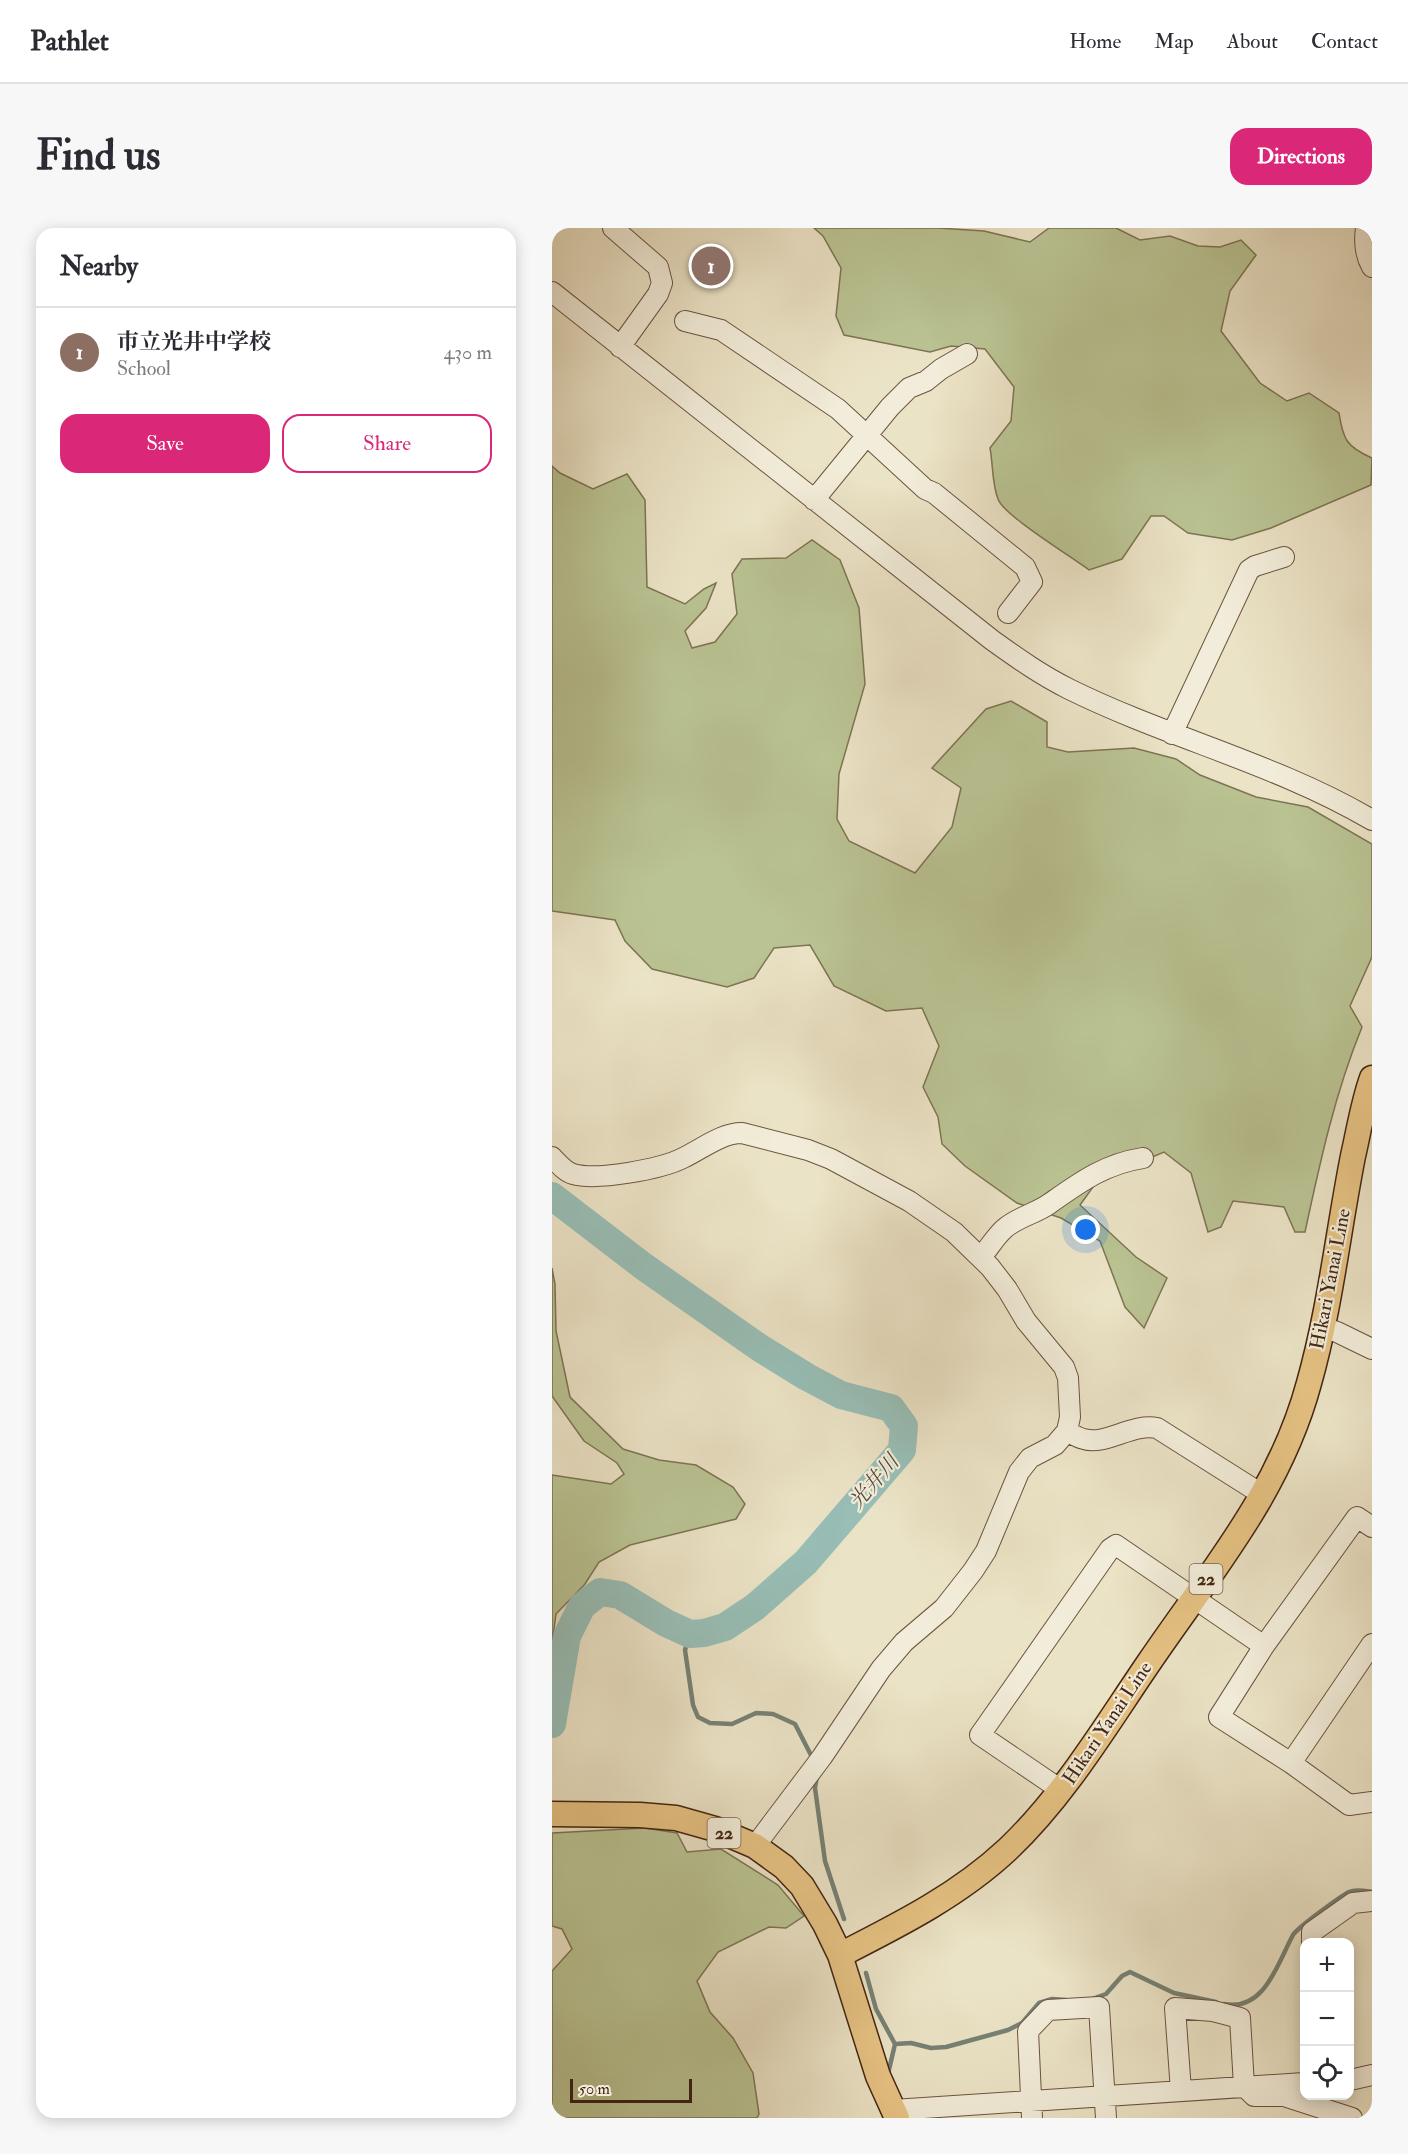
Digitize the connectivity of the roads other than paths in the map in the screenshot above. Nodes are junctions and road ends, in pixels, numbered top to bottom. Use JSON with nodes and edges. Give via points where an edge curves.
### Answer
{"nodes":[{"id":1,"x":613,"y":228,"type":"edge"},
{"id":2,"x":1366,"y":228,"type":"edge"},
{"id":3,"x":1372,"y":267,"type":"edge"},
{"id":4,"x":552,"y":292,"type":"edge"},
{"id":5,"x":685,"y":321,"type":"dead end"},
{"id":6,"x":620,"y":347,"type":"junction"},
{"id":7,"x":967,"y":354,"type":"dead end"},
{"id":8,"x":867,"y":436,"type":"junction"},
{"id":9,"x":814,"y":500,"type":"junction"},
{"id":10,"x":1284,"y":557,"type":"dead end"},
{"id":11,"x":1008,"y":614,"type":"dead end"},
{"id":12,"x":1172,"y":734,"type":"junction"},
{"id":13,"x":1372,"y":820,"type":"edge"},
{"id":14,"x":1372,"y":1078,"type":"edge"},
{"id":15,"x":552,"y":1157,"type":"edge"},
{"id":16,"x":1143,"y":1158,"type":"dead end"},
{"id":17,"x":981,"y":1257,"type":"junction"},
{"id":18,"x":1322,"y":1327,"type":"junction"},
{"id":19,"x":1372,"y":1349,"type":"edge"},
{"id":20,"x":1067,"y":1431,"type":"junction"},
{"id":21,"x":1263,"y":1495,"type":"junction"},
{"id":22,"x":1372,"y":1527,"type":"edge"},
{"id":23,"x":1192,"y":1599,"type":"junction"},
{"id":24,"x":1372,"y":1644,"type":"edge"},
{"id":25,"x":1264,"y":1646,"type":"junction"},
{"id":26,"x":1291,"y":1763,"type":"junction"},
{"id":27,"x":1061,"y":1790,"type":"junction"},
{"id":28,"x":1372,"y":1802,"type":"edge"},
{"id":29,"x":552,"y":1814,"type":"edge"},
{"id":30,"x":755,"y":1846,"type":"junction"},
{"id":31,"x":1372,"y":1901,"type":"edge"},
{"id":32,"x":1312,"y":1938,"type":"edge"},
{"id":33,"x":840,"y":1955,"type":"junction"},
{"id":34,"x":1372,"y":2075,"type":"edge"},
{"id":35,"x":1354,"y":2079,"type":"edge"},
{"id":36,"x":1300,"y":2083,"type":"edge"},
{"id":37,"x":1244,"y":2086,"type":"junction"},
{"id":38,"x":1181,"y":2091,"type":"junction"},
{"id":39,"x":1105,"y":2095,"type":"junction"},
{"id":40,"x":1031,"y":2109,"type":"edge"},
{"id":41,"x":895,"y":2114,"type":"edge"},
{"id":42,"x":1106,"y":2118,"type":"edge"},
{"id":43,"x":1352,"y":2118,"type":"edge"}],
"edges":[{"from":1,"to":6,"type":"street","via":[[658,267],[662,283]]},
{"from":2,"to":3,"type":"street","via":[[1364,241]]},
{"from":4,"to":6,"type":"street"},
{"from":5,"to":8,"type":"street","via":[[721,330],[838,409]]},
{"from":6,"to":9,"type":"street"},
{"from":7,"to":8,"type":"street","via":[[909,388]]},
{"from":8,"to":9,"type":"street"},
{"from":8,"to":11,"type":"street","via":[[925,489],[1025,567],[1032,582]]},
{"from":9,"to":12,"type":"street","via":[[1030,668]]},
{"from":10,"to":12,"type":"street","via":[[1249,570]]},
{"from":12,"to":13,"type":"street","via":[[1317,790]]},
{"from":14,"to":18,"type":"main road","name":"Hikari Yanai Line","number":"22","via":[[1348,1179]]},
{"from":15,"to":17,"type":"street","via":[[572,1174],[587,1176],[655,1169],[731,1133],[742,1133],[831,1159],[909,1201],[954,1232]]},
{"from":16,"to":17,"type":"street","via":[[1105,1168],[1081,1181],[1004,1229]]},
{"from":17,"to":20,"type":"street","via":[[1064,1367],[1070,1417]]},
{"from":18,"to":19,"type":"street"},
{"from":18,"to":21,"type":"main road","name":"Hikari Yanai Line","number":"22","via":[[1293,1434]]},
{"from":20,"to":21,"type":"street","via":[[1086,1440],[1148,1426],[1157,1428]]},
{"from":20,"to":30,"type":"street","via":[[1055,1444],[1030,1458],[1019,1472],[986,1551],[973,1571],[944,1608],[904,1642],[881,1670]]},
{"from":21,"to":23,"type":"main road","name":"Hikari Yanai Line","number":"22"},
{"from":22,"to":25,"type":"street","via":[[1357,1516]]},
{"from":23,"to":25,"type":"street"},
{"from":23,"to":27,"type":"main road","name":"Hikari Yanai Line","number":"22"},
{"from":23,"to":27,"type":"street","via":[[1116,1545],[1110,1548],[1023,1671],[980,1735]]},
{"from":24,"to":26,"type":"street"},
{"from":25,"to":26,"type":"street","via":[[1219,1717]]},
{"from":26,"to":28,"type":"street","via":[[1349,1805]]},
{"from":27,"to":33,"type":"main road","name":"Hikari Yanai Line","number":"22","via":[[1007,1850],[970,1880],[927,1910]]},
{"from":29,"to":30,"type":"main road","number":"22","via":[[676,1818]]},
{"from":30,"to":33,"type":"main road","number":"22","via":[[802,1886]]},
{"from":31,"to":32,"type":"street","via":[[1353,1903],[1312,1932]]},
{"from":33,"to":41,"type":"main road","via":[[878,2076]]},
{"from":34,"to":35,"type":"street"},
{"from":36,"to":37,"type":"street"},
{"from":37,"to":38,"type":"street"},
{"from":37,"to":38,"type":"street","via":[[1240,2018],[1175,2008]]},
{"from":37,"to":43,"type":"street","via":[[1254,2096],[1284,2096]]},
{"from":38,"to":39,"type":"street"},
{"from":39,"to":40,"type":"street"},
{"from":39,"to":40,"type":"street","via":[[1099,2007],[1048,2010],[1028,2031]]},
{"from":39,"to":42,"type":"street"},
{"from":40,"to":41,"type":"street"}]}
